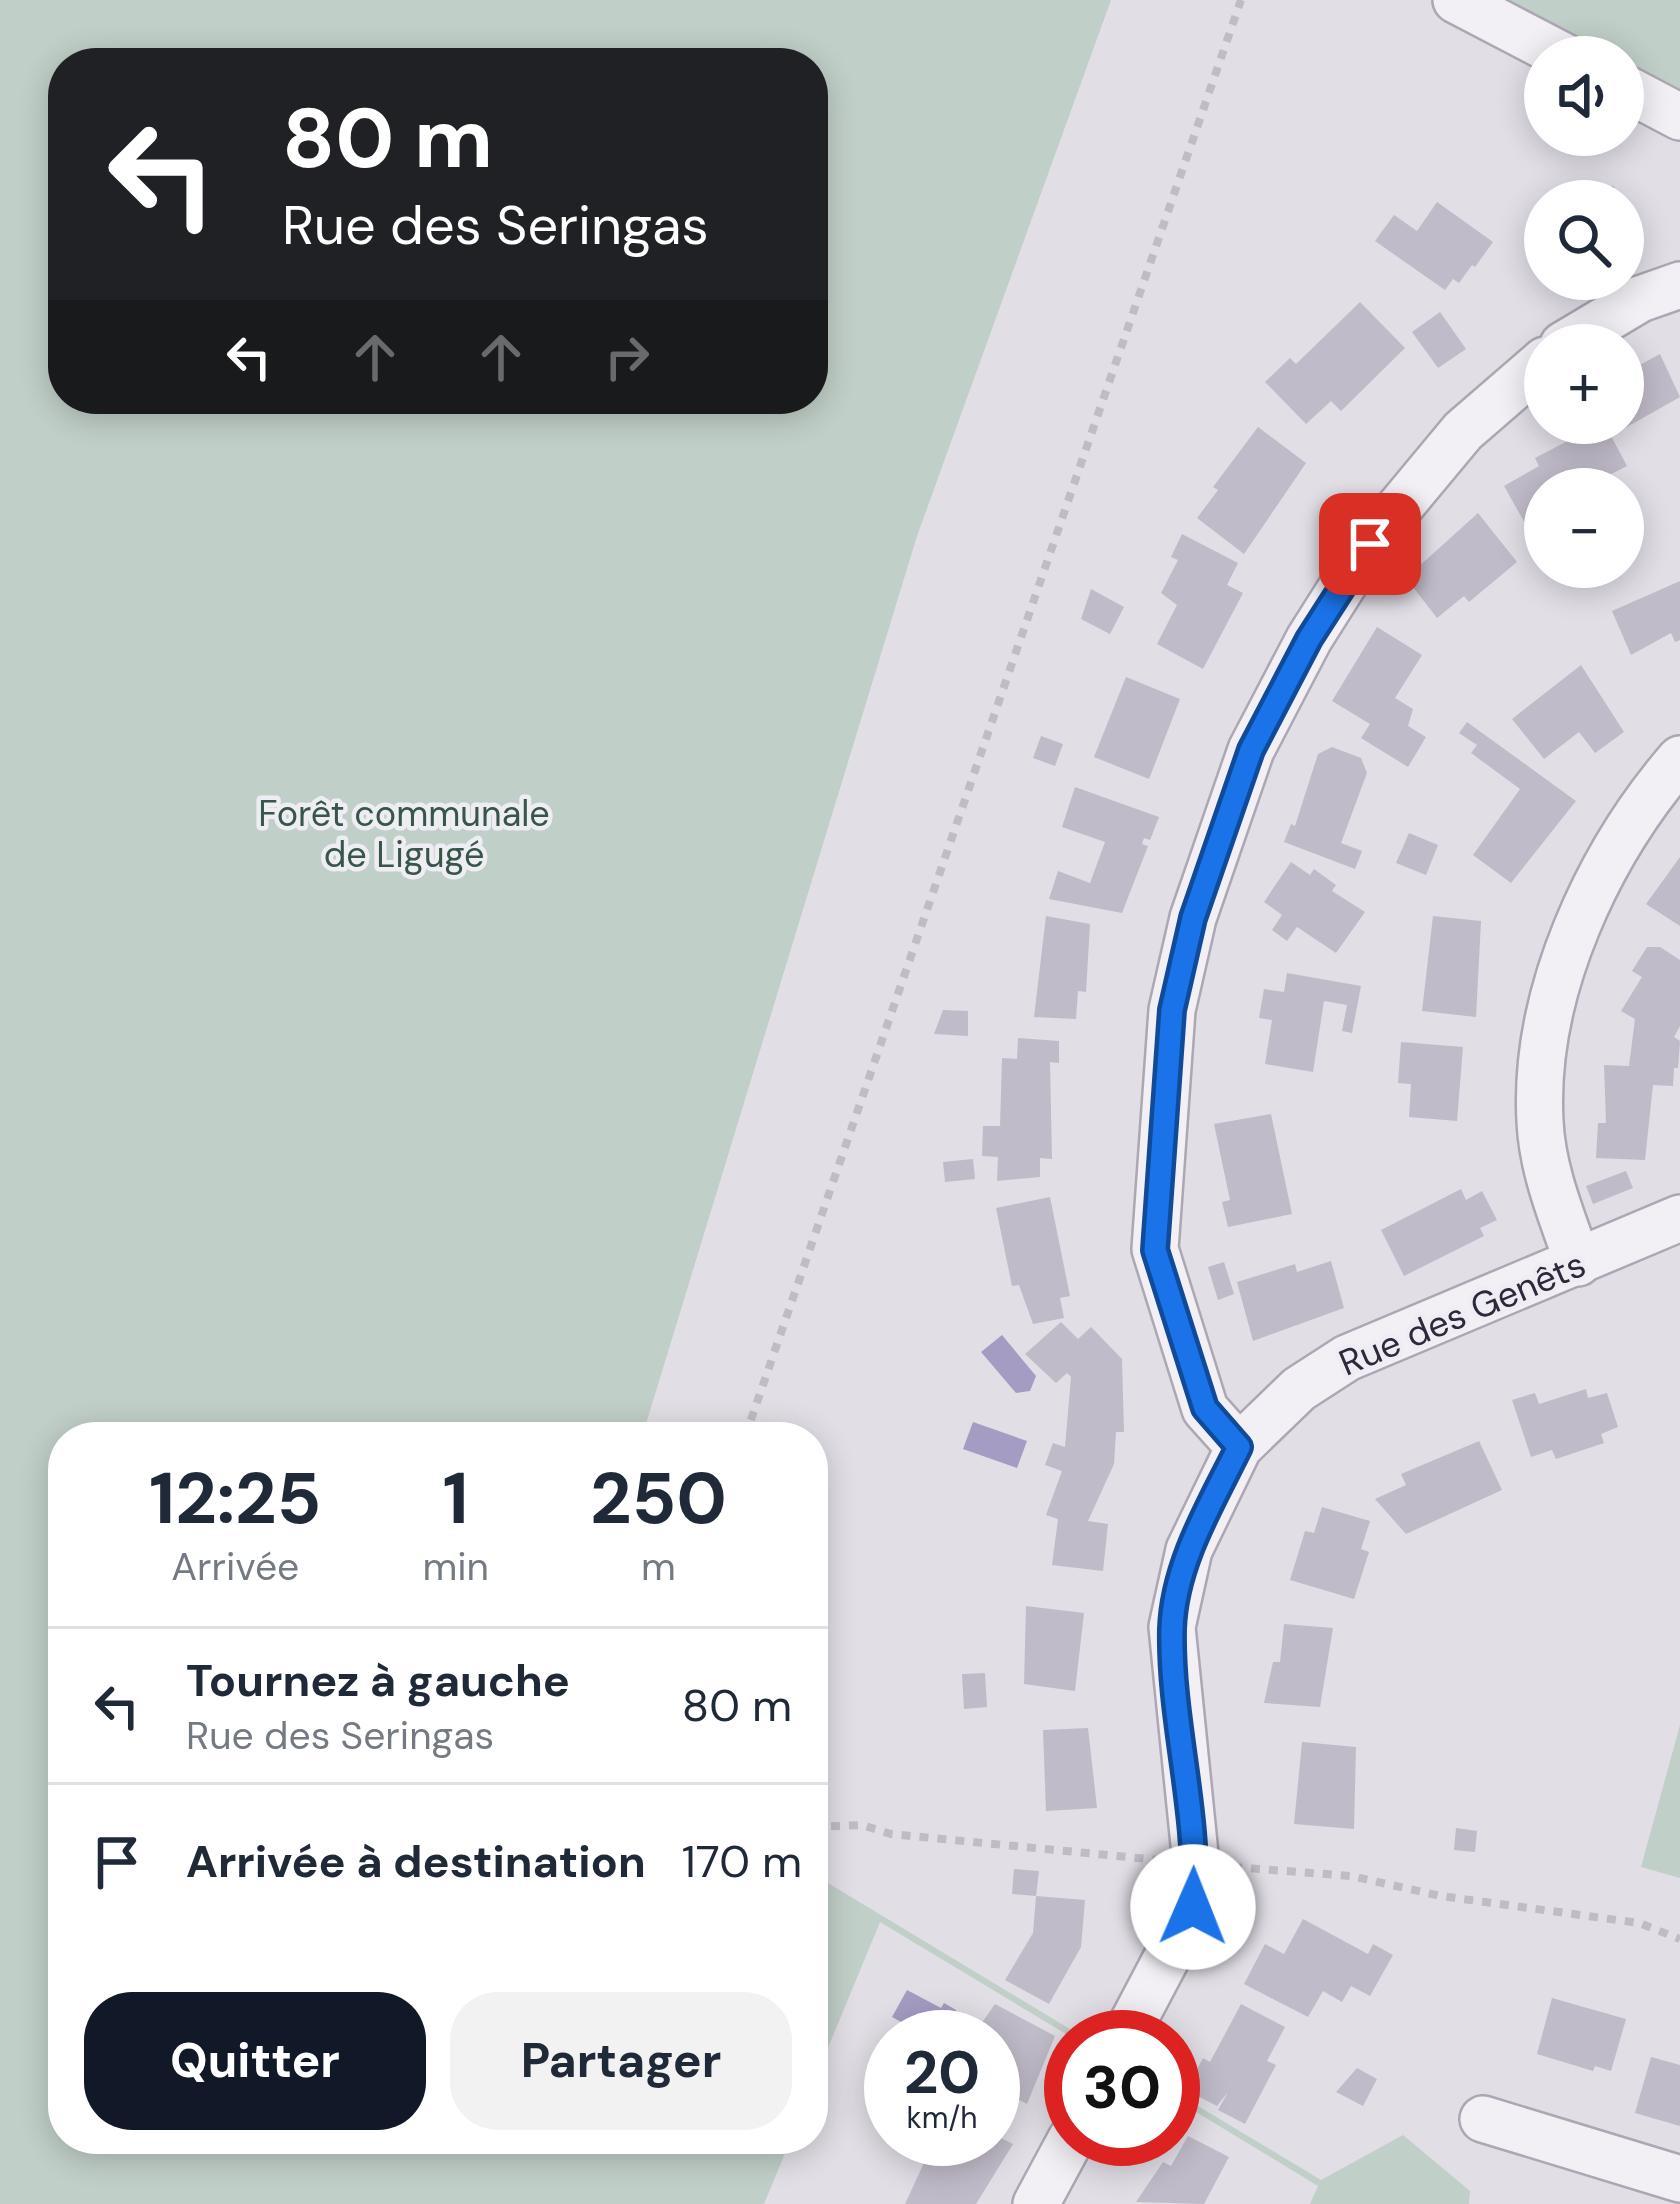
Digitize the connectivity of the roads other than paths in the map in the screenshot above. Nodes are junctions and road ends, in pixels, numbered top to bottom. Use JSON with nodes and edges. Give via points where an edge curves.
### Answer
{"nodes":[{"id":1,"x":1456,"y":0,"type":"edge"},
{"id":2,"x":1525,"y":36,"type":"edge"},
{"id":3,"x":1644,"y":98,"type":"edge"},
{"id":4,"x":1680,"y":117,"type":"edge"},
{"id":5,"x":1680,"y":285,"type":"edge"},
{"id":6,"x":1598,"y":324,"type":"edge"},
{"id":7,"x":1524,"y":378,"type":"edge"},
{"id":8,"x":1680,"y":759,"type":"edge"},
{"id":9,"x":1680,"y":1218,"type":"edge"},
{"id":10,"x":1578,"y":1263,"type":"junction"},
{"id":11,"x":1239,"y":1447,"type":"junction"},
{"id":12,"x":1139,"y":2010,"type":"edge"},
{"id":13,"x":1483,"y":2120,"type":"dead end"},
{"id":14,"x":1056,"y":2166,"type":"edge"},
{"id":15,"x":1680,"y":2179,"type":"edge"},
{"id":16,"x":1036,"y":2204,"type":"edge"}],
"edges":[{"from":1,"to":2,"type":"street"},
{"from":3,"to":4,"type":"street"},
{"from":5,"to":6,"type":"street"},
{"from":7,"to":11,"type":"street","via":[[1463,431],[1370,544],[1309,639],[1251,750],[1193,918],[1172,1010],[1155,1250],[1205,1408]]},
{"from":8,"to":10,"type":"street","via":[[1637,809],[1577,932],[1545,1024],[1540,1121]]},
{"from":9,"to":10,"type":"street","name":"Rue des Genêts"},
{"from":10,"to":11,"type":"street","name":"Rue des Genêts","via":[[1347,1358],[1299,1389]]},
{"from":11,"to":12,"type":"street","name":"Rue des Genêts","via":[[1189,1550],[1172,1628],[1196,1864],[1193,1907]]},
{"from":13,"to":15,"type":"street"},
{"from":14,"to":16,"type":"street"}]}
